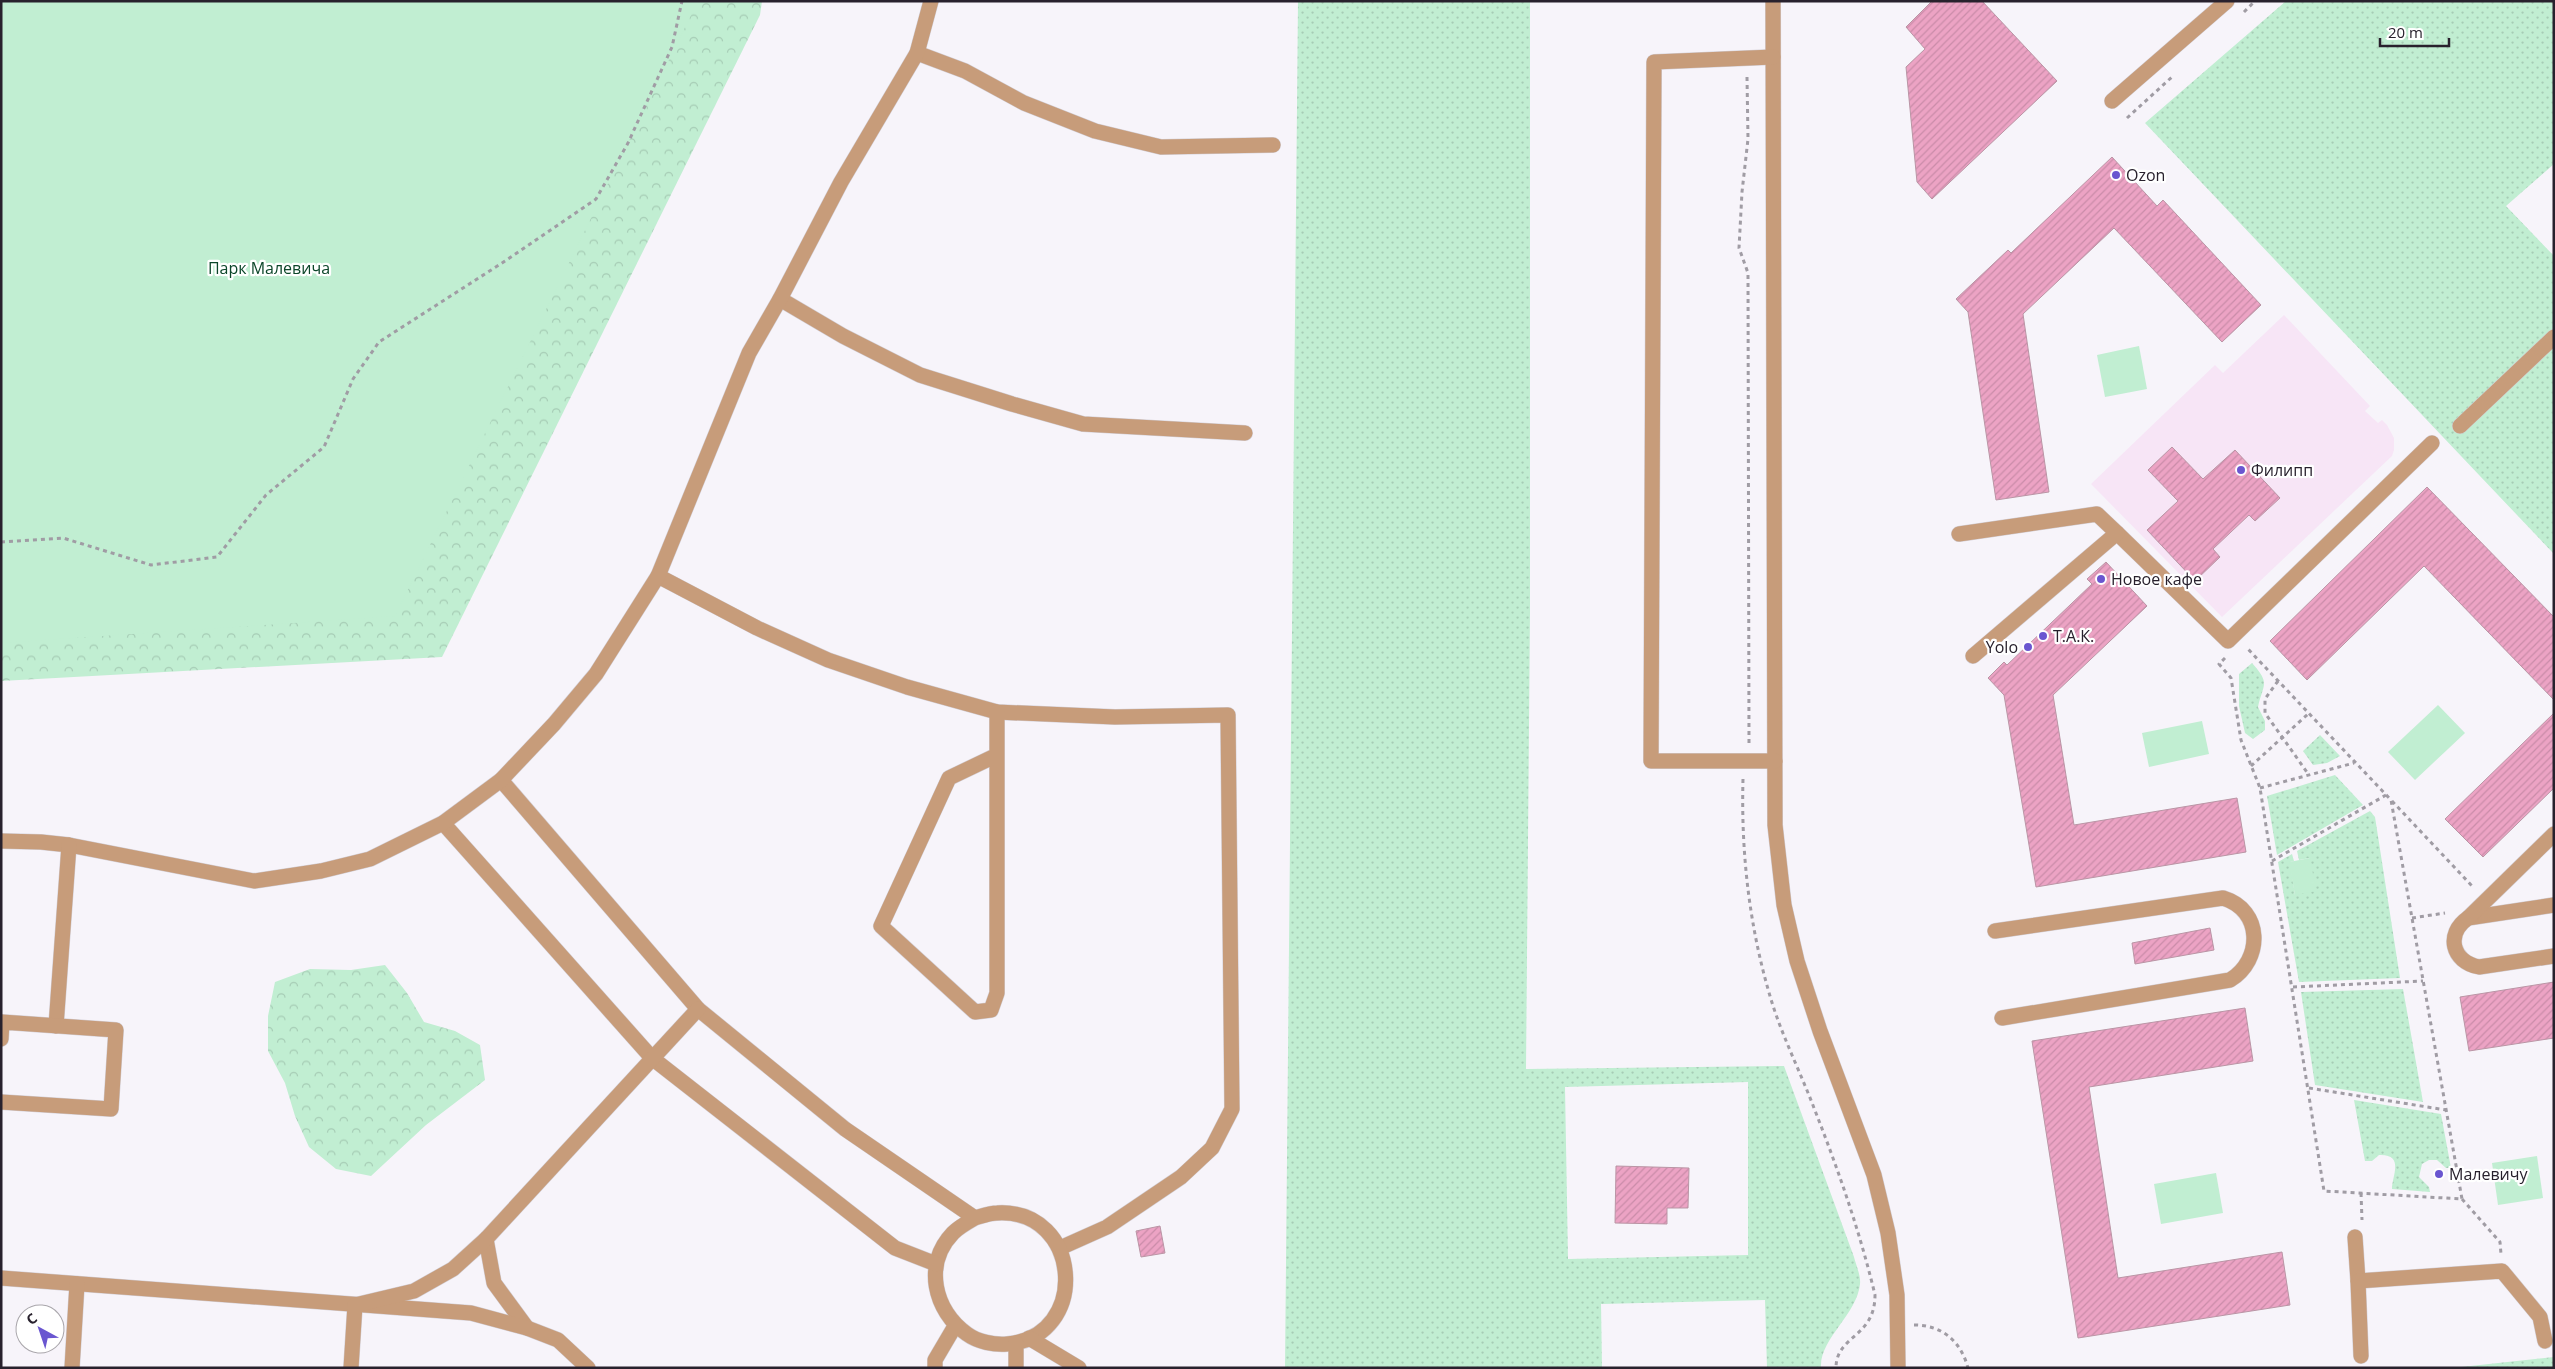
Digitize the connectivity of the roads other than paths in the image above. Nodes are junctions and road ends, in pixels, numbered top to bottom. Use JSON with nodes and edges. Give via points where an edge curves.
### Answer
{"nodes":[{"id":1,"x":931,"y":1,"type":"edge"},
{"id":2,"x":1773,"y":1,"type":"edge"},
{"id":3,"x":2227,"y":1,"type":"edge"},
{"id":4,"x":917,"y":53,"type":"junction"},
{"id":5,"x":1773,"y":57,"type":"junction"},
{"id":6,"x":2112,"y":101,"type":"dead end"},
{"id":7,"x":1273,"y":145,"type":"dead end"},
{"id":8,"x":780,"y":299,"type":"junction"},
{"id":9,"x":2554,"y":338,"type":"edge"},
{"id":10,"x":2460,"y":426,"type":"dead end"},
{"id":11,"x":1245,"y":433,"type":"dead end"},
{"id":12,"x":2432,"y":443,"type":"dead end"},
{"id":13,"x":2116,"y":533,"type":"junction"},
{"id":14,"x":1959,"y":534,"type":"dead end"},
{"id":15,"x":658,"y":576,"type":"junction"},
{"id":16,"x":1973,"y":656,"type":"dead end"},
{"id":17,"x":997,"y":712,"type":"junction"},
{"id":18,"x":996,"y":756,"type":"junction"},
{"id":19,"x":1775,"y":761,"type":"junction"},
{"id":20,"x":502,"y":780,"type":"junction"},
{"id":21,"x":443,"y":823,"type":"junction"},
{"id":22,"x":2554,"y":834,"type":"edge"},
{"id":23,"x":1,"y":841,"type":"edge"},
{"id":24,"x":69,"y":845,"type":"junction"},
{"id":25,"x":2554,"y":905,"type":"edge"},
{"id":26,"x":2468,"y":918,"type":"junction"},
{"id":27,"x":1995,"y":931,"type":"dead end"},
{"id":28,"x":2554,"y":956,"type":"edge"},
{"id":29,"x":698,"y":1009,"type":"junction"},
{"id":30,"x":2002,"y":1018,"type":"dead end"},
{"id":31,"x":56,"y":1026,"type":"junction"},
{"id":32,"x":1,"y":1039,"type":"edge"},
{"id":33,"x":652,"y":1058,"type":"junction"},
{"id":34,"x":1,"y":1102,"type":"edge"},
{"id":35,"x":975,"y":1218,"type":"junction"},
{"id":36,"x":2356,"y":1236,"type":"road end"},
{"id":37,"x":486,"y":1240,"type":"junction"},
{"id":38,"x":1060,"y":1248,"type":"junction"},
{"id":39,"x":936,"y":1264,"type":"junction"},
{"id":40,"x":1,"y":1278,"type":"edge"},
{"id":41,"x":2358,"y":1281,"type":"junction"},
{"id":42,"x":77,"y":1284,"type":"junction"},
{"id":43,"x":355,"y":1305,"type":"junction"},
{"id":44,"x":955,"y":1326,"type":"junction"},
{"id":45,"x":527,"y":1328,"type":"junction"},
{"id":46,"x":1023,"y":1341,"type":"junction"},
{"id":47,"x":2545,"y":1341,"type":"dead end"},
{"id":48,"x":2361,"y":1356,"type":"dead end"},
{"id":49,"x":72,"y":1368,"type":"edge"},
{"id":50,"x":351,"y":1368,"type":"edge"},
{"id":51,"x":588,"y":1368,"type":"edge"},
{"id":52,"x":935,"y":1368,"type":"edge"},
{"id":53,"x":1016,"y":1368,"type":"edge"},
{"id":54,"x":1079,"y":1368,"type":"edge"},
{"id":55,"x":1898,"y":1368,"type":"edge"}],
"edges":[{"from":1,"to":4,"type":"street"},
{"from":2,"to":5,"type":"street"},
{"from":3,"to":6,"type":"street"},
{"from":4,"to":7,"type":"street","via":[[965,71],[1024,103],[1095,131],[1161,147]]},
{"from":4,"to":8,"type":"street","via":[[841,182]]},
{"from":5,"to":19,"type":"street"},
{"from":5,"to":19,"type":"street","via":[[1654,62],[1651,761]]},
{"from":8,"to":11,"type":"street","via":[[920,375],[1012,404],[1083,424]]},
{"from":8,"to":15,"type":"street","via":[[749,353]]},
{"from":9,"to":10,"type":"street"},
{"from":12,"to":13,"type":"street","via":[[2238,639],[2228,641]]},
{"from":13,"to":14,"type":"street","via":[[2097,514]]},
{"from":13,"to":16,"type":"street"},
{"from":15,"to":17,"type":"street","via":[[757,628],[828,660],[907,688]]},
{"from":15,"to":20,"type":"street","via":[[596,674]]},
{"from":17,"to":18,"type":"street"},
{"from":17,"to":38,"type":"street","via":[[1115,717],[1228,715],[1232,1109],[1212,1148],[1180,1177],[1107,1227]]},
{"from":18,"to":18,"type":"street","via":[[997,993],[991,1010],[975,1012],[881,926],[949,778]]},
{"from":19,"to":55,"type":"street","via":[[1775,825],[1784,905],[1797,961],[1820,1031],[1874,1175],[1888,1233],[1897,1296]]},
{"from":20,"to":21,"type":"street"},
{"from":20,"to":29,"type":"street"},
{"from":21,"to":24,"type":"street","via":[[370,859],[321,871],[254,881]]},
{"from":21,"to":33,"type":"street"},
{"from":22,"to":26,"type":"street"},
{"from":23,"to":24,"type":"street"},
{"from":24,"to":31,"type":"street"},
{"from":25,"to":26,"type":"street"},
{"from":26,"to":28,"type":"street","via":[[2453,938],[2457,955],[2470,966]]},
{"from":27,"to":30,"type":"street","via":[[2224,898],[2236,902],[2244,911],[2254,936],[2248,964],[2230,980]]},
{"from":29,"to":33,"type":"street"},
{"from":29,"to":35,"type":"street","via":[[845,1129]]},
{"from":31,"to":32,"type":"street","via":[[2,1022]]},
{"from":31,"to":34,"type":"street","via":[[116,1030],[111,1109]]},
{"from":33,"to":37,"type":"street"},
{"from":33,"to":39,"type":"street","via":[[895,1248]]},
{"from":35,"to":38,"type":"street","via":[[997,1213],[1016,1214],[1049,1233]]},
{"from":35,"to":39,"type":"street","via":[[954,1232]]},
{"from":36,"to":41,"type":"street"},
{"from":37,"to":43,"type":"street","via":[[453,1269],[414,1292]]},
{"from":37,"to":45,"type":"street","via":[[494,1283]]},
{"from":38,"to":46,"type":"street","via":[[1067,1270],[1065,1295],[1059,1311],[1046,1327]]},
{"from":39,"to":44,"type":"street","via":[[935,1287],[942,1309]]},
{"from":40,"to":42,"type":"street"},
{"from":41,"to":47,"type":"street","via":[[2502,1271],[2540,1317]]},
{"from":41,"to":48,"type":"street"},
{"from":42,"to":43,"type":"street"},
{"from":42,"to":49,"type":"street"},
{"from":43,"to":45,"type":"street","via":[[471,1313]]},
{"from":43,"to":50,"type":"street"},
{"from":44,"to":46,"type":"street","via":[[972,1338],[996,1345]]},
{"from":44,"to":52,"type":"street","via":[[935,1360]]},
{"from":45,"to":51,"type":"street","via":[[558,1340]]},
{"from":46,"to":53,"type":"street"},
{"from":46,"to":54,"type":"street"}]}
